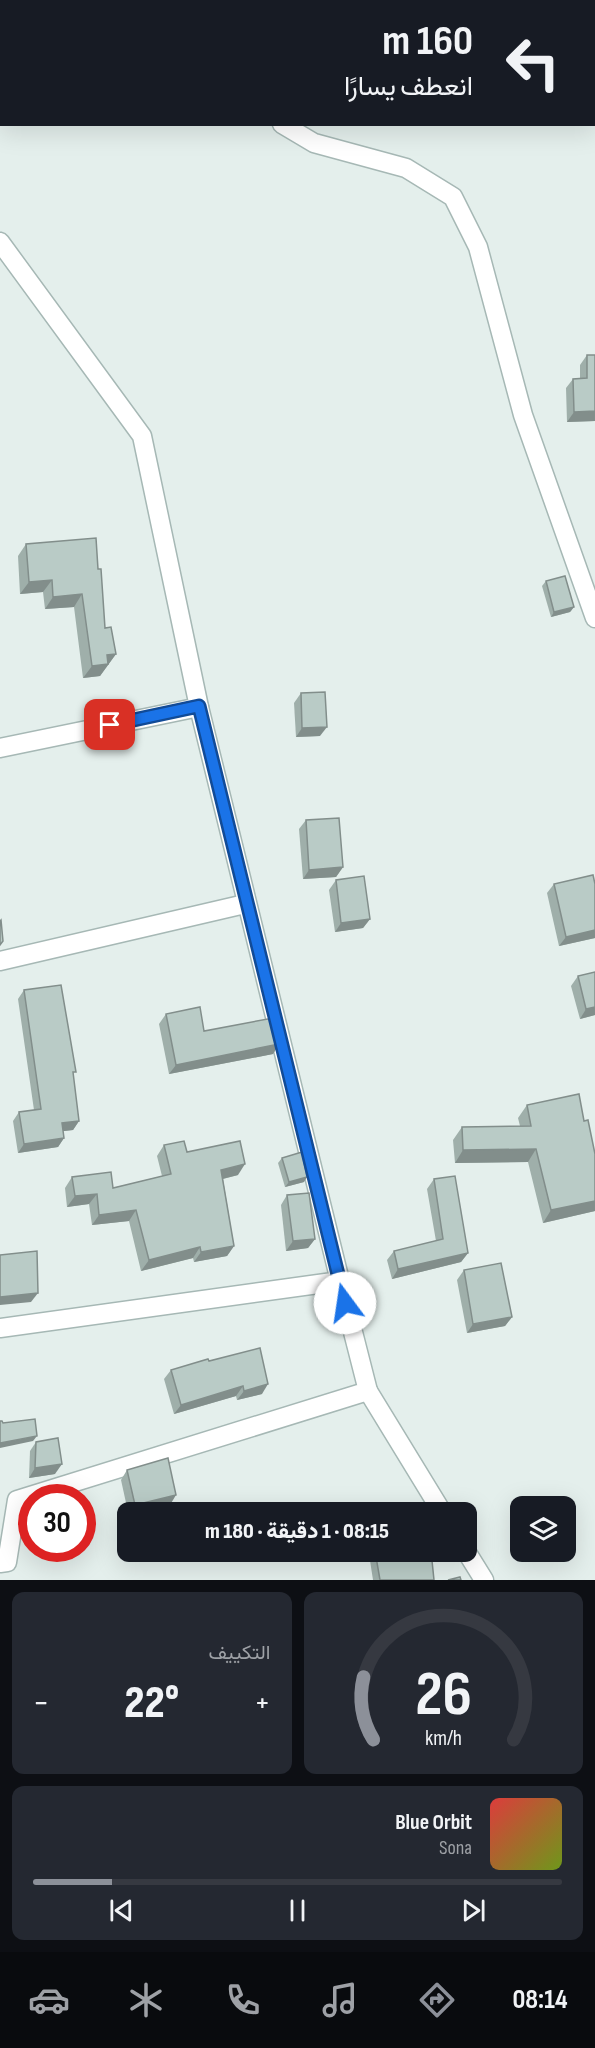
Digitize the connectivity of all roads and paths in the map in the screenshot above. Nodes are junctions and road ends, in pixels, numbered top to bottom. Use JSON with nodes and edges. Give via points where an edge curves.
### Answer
{"nodes":[{"id":1,"x":285,"y":126,"type":"edge"},
{"id":2,"x":0,"y":242,"type":"edge"},
{"id":3,"x":595,"y":618,"type":"edge"},
{"id":4,"x":199,"y":706,"type":"junction"},
{"id":5,"x":0,"y":748,"type":"edge"},
{"id":6,"x":245,"y":904,"type":"junction"},
{"id":7,"x":0,"y":961,"type":"edge"},
{"id":8,"x":339,"y":1281,"type":"junction"},
{"id":9,"x":0,"y":1328,"type":"edge"},
{"id":10,"x":368,"y":1391,"type":"junction"},
{"id":11,"x":436,"y":1502,"type":"edge"},
{"id":12,"x":473,"y":1562,"type":"edge"},
{"id":13,"x":0,"y":1563,"type":"edge"},
{"id":14,"x":484,"y":1580,"type":"edge"}],
"edges":[{"from":1,"to":3,"type":"street","via":[[314,143],[406,168],[453,197],[478,247],[523,415]]},
{"from":2,"to":4,"type":"street","via":[[142,436]]},
{"from":4,"to":5,"type":"street"},
{"from":4,"to":6,"type":"street"},
{"from":6,"to":7,"type":"street"},
{"from":6,"to":8,"type":"street"},
{"from":8,"to":9,"type":"street"},
{"from":8,"to":10,"type":"street"},
{"from":10,"to":11,"type":"street"},
{"from":10,"to":13,"type":"street","via":[[16,1500],[7,1562]]},
{"from":12,"to":14,"type":"street"}]}
